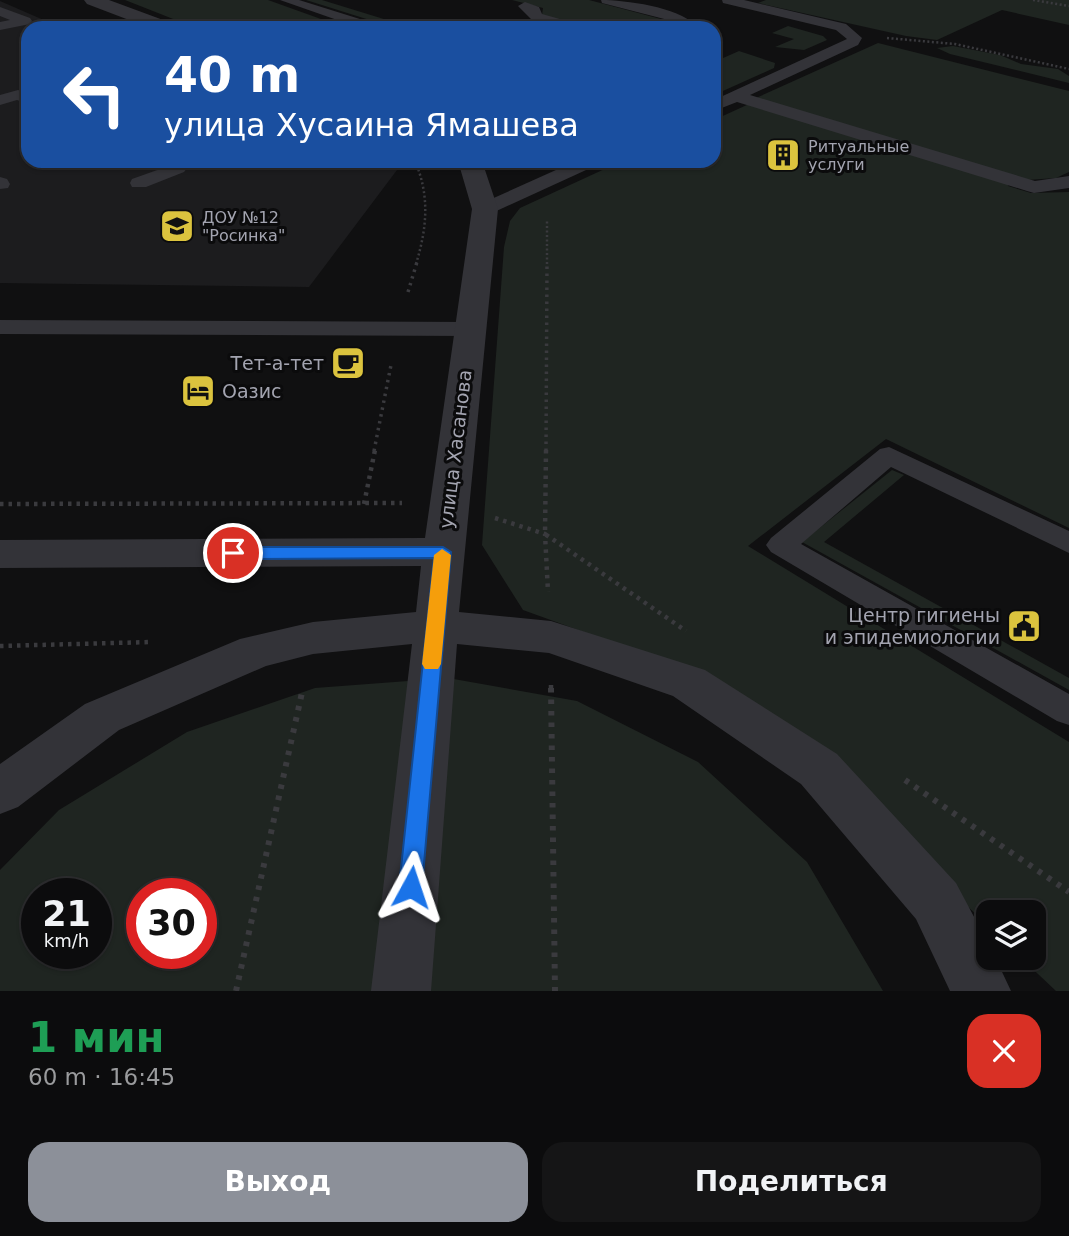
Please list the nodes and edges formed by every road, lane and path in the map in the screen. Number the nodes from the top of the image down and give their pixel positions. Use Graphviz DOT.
graph roads {
  1 [pos="93,0"];
  2 [pos="286,0"];
  3 [pos="607,0"];
  4 [pos="728,0"];
  5 [pos="1033,0"];
  6 [pos="525,6"];
  7 [pos="1069,6"];
  8 [pos="0,11"];
  9 [pos="25,21"];
  10 [pos="148,21"];
  11 [pos="352,21"];
  12 [pos="551,21"];
  13 [pos="682,21"];
  14 [pos="21,22"];
  15 [pos="0,26"];
  16 [pos="853,35"];
  17 [pos="1069,69"];
  18 [pos="21,96"];
  19 [pos="735,96"];
  20 [pos="0,100"];
  21 [pos="721,103"];
  22 [pos="844,129"];
  23 [pos="823,140"];
  24 [pos="178,168"];
  25 [pos="473,168"];
  26 [pos="576,168"];
  27 [pos="1069,182"];
  28 [pos="139,183"];
  29 [pos="485,209"];
  30 [pos="547,219"];
  31 [pos="0,327"];
  32 [pos="469,329"];
  33 [pos="545,534"];
  34 [pos="1069,543"];
  35 [pos="443,552"];
  36 [pos="0,554"];
  37 [pos="435,626"];
  38 [pos="693,635"];
  39 [pos="551,637"];
  40 [pos="1069,711"];
  41 [pos="898,775"];
  42 [pos="0,792"];
  43 [pos="1069,892"];
  44 [pos="401,991"];
  45 [pos="555,991"];
  46 [pos="981,991"];
  1 -- 10 [label="street"];
  2 -- 11 [label="lane"];
  3 -- 13 [label="lane"];
  4 -- 16 [label="lane"];
  5 -- 7 [label="path"];
  6 -- 12 [label="lane"];
  8 -- 9 [label="lane"];
  14 -- 15 [label="lane"];
  16 -- 17 [label="path"];
  16 -- 19 [label="lane"];
  18 -- 20 [label="lane"];
  19 -- 21 [label="lane"];
  19 -- 22 [label="lane"];
  22 -- 23 [label="lane"];
  22 -- 27 [label="lane"];
  24 -- 28 [label="lane"];
  25 -- 29 [label="street, улица Хасанова"];
  26 -- 29 [label="lane"];
  29 -- 32 [label="street, улица Хасанова"];
  30 -- 33 [label="path"];
  31 -- 32 [label="lane"];
  32 -- 35 [label="street, улица Хасанова"];
  33 -- 38 [label="path"];
  33 -- 39 [label="path"];
  34 -- 40 [label="lane"];
  35 -- 36 [label="street"];
  35 -- 37 [label="street, улица Хасанова"];
  37 -- 39 [label="street"];
  37 -- 42 [label="street"];
  37 -- 44 [label="street, улица Хасанова"];
  39 -- 45 [label="path"];
  39 -- 46 [label="street"];
  41 -- 43 [label="path"];
}
